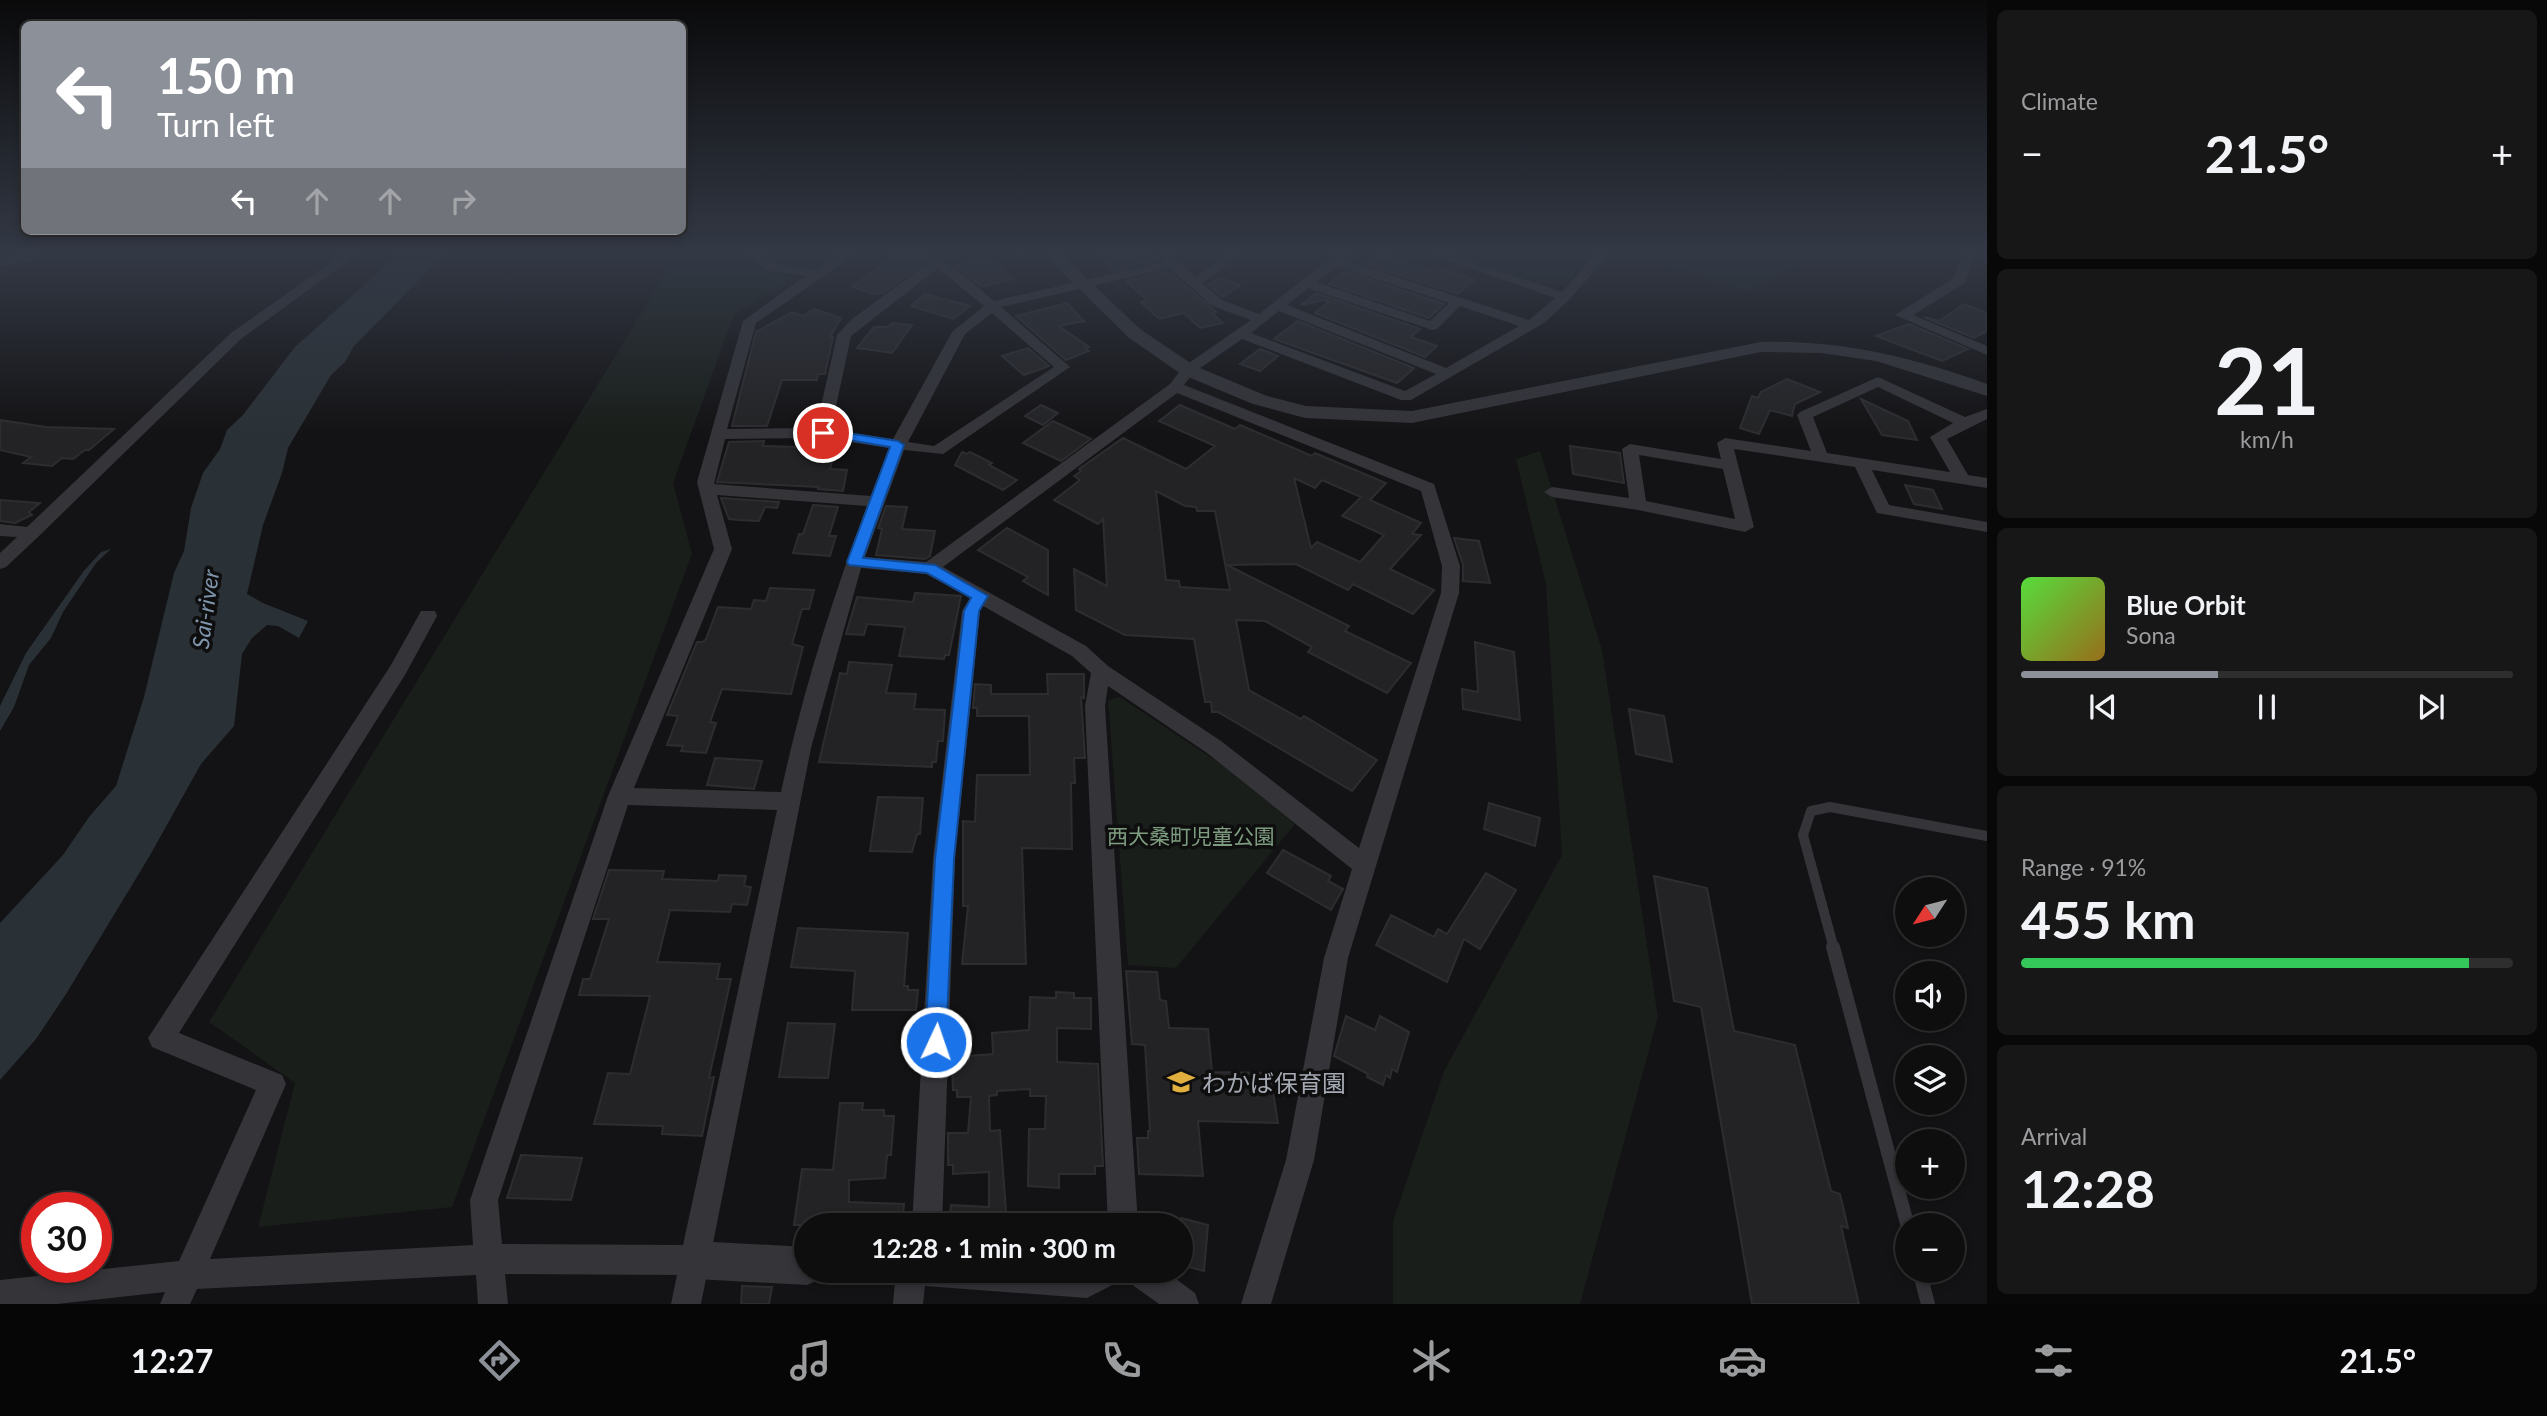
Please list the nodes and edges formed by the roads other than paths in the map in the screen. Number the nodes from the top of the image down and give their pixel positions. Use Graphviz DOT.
graph roads {
  1 [pos="267,314"];
  2 [pos="760,314"];
  3 [pos="868,314"];
  4 [pos="982,314"];
  5 [pos="1003,314"];
  6 [pos="1114,314"];
  7 [pos="1247,314"];
  8 [pos="1267,314"];
  9 [pos="1297,314"];
  10 [pos="1397,314"];
  11 [pos="1445,314"];
  12 [pos="1497,314"];
  13 [pos="1544,314"];
  14 [pos="1904,314"];
  15 [pos="1261,319"];
  16 [pos="1530,325"];
  17 [pos="1241,334"];
  18 [pos="1987,351"];
  19 [pos="1447,373"];
  20 [pos="1181,379"];
  21 [pos="1987,390"];
  22 [pos="1987,414"];
  23 [pos="1965,423"];
  24 [pos="823,433"];
  25 [pos="719,434"];
  26 [pos="898,445"];
  27 [pos="1821,457"];
  28 [pos="1861,463"];
  29 [pos="1731,466"];
  30 [pos="1962,479"];
  31 [pos="1987,483"];
  32 [pos="707,489"];
  33 [pos="1552,492"];
  34 [pos="876,501"];
  35 [pos="1638,505"];
  36 [pos="1987,527"];
  37 [pos="0,530"];
  38 [pos="32,533"];
  39 [pos="0,562"];
  40 [pos="854,562"];
  41 [pos="930,568"];
  42 [pos="980,596"];
  43 [pos="428,616"];
  44 [pos="1101,671"];
  45 [pos="620,796"];
  46 [pos="789,801"];
  47 [pos="1987,836"];
  48 [pos="1365,866"];
  49 [pos="928,1213"];
  50 [pos="1122,1213"];
  51 [pos="1904,1213"];
  52 [pos="489,1259"];
  53 [pos="695,1261"];
  54 [pos="794,1265"];
  55 [pos="188,1275"];
  56 [pos="910,1283"];
  57 [pos="1156,1283"];
  58 [pos="1922,1283"];
  59 [pos="0,1294"];
  60 [pos="175,1304"];
  61 [pos="494,1304"];
  62 [pos="686,1304"];
  63 [pos="908,1304"];
  64 [pos="1184,1304"];
  65 [pos="1256,1304"];
  66 [pos="1928,1304"];
  1 -- 38 [label="street"];
  2 -- 25 [label="street"];
  3 -- 24 [label="street"];
  4 -- 26 [label="street"];
  5 -- 26 [label="street"];
  6 -- 20 [label="street"];
  7 -- 15 [label="street"];
  8 -- 15 [label="street"];
  9 -- 19 [label="street"];
  10 -- 11 [label="street"];
  12 -- 16 [label="street"];
  13 -- 16 [label="street"];
  14 -- 18 [label="street"];
  15 -- 17 [label="street"];
  16 -- 19 [label="street"];
  17 -- 19 [label="street"];
  17 -- 20 [label="street"];
  20 -- 21 [label="street"];
  20 -- 41 [label="street"];
  20 -- 48 [label="street"];
  22 -- 23 [label="street"];
  23 -- 27 [label="street"];
  23 -- 30 [label="street"];
  24 -- 25 [label="street"];
  24 -- 26 [label="street"];
  25 -- 32 [label="street"];
  26 -- 34 [label="street"];
  27 -- 28 [label="street"];
  27 -- 29 [label="street"];
  28 -- 30 [label="street"];
  28 -- 36 [label="street"];
  29 -- 35 [label="street"];
  29 -- 35 [label="street"];
  30 -- 31 [label="street"];
  32 -- 34 [label="street"];
  32 -- 45 [label="street"];
  33 -- 35 [label="street"];
  34 -- 40 [label="street"];
  37 -- 38 [label="street"];
  38 -- 39 [label="street"];
  40 -- 41 [label="street"];
  40 -- 46 [label="street"];
  41 -- 42 [label="street"];
  42 -- 44 [label="street"];
  42 -- 49 [label="street"];
  43 -- 55 [label="street"];
  44 -- 48 [label="street"];
  44 -- 50 [label="street"];
  45 -- 46 [label="street"];
  45 -- 52 [label="street"];
  46 -- 53 [label="street"];
  47 -- 51 [label="lane"];
  48 -- 65 [label="street"];
  52 -- 53 [label="street"];
  52 -- 55 [label="street"];
  52 -- 61 [label="street"];
  53 -- 54 [label="street"];
  53 -- 62 [label="street"];
  55 -- 59 [label="street"];
  55 -- 60 [label="street"];
  56 -- 63 [label="street"];
  57 -- 64 [label="street"];
  58 -- 66 [label="lane"];
}
